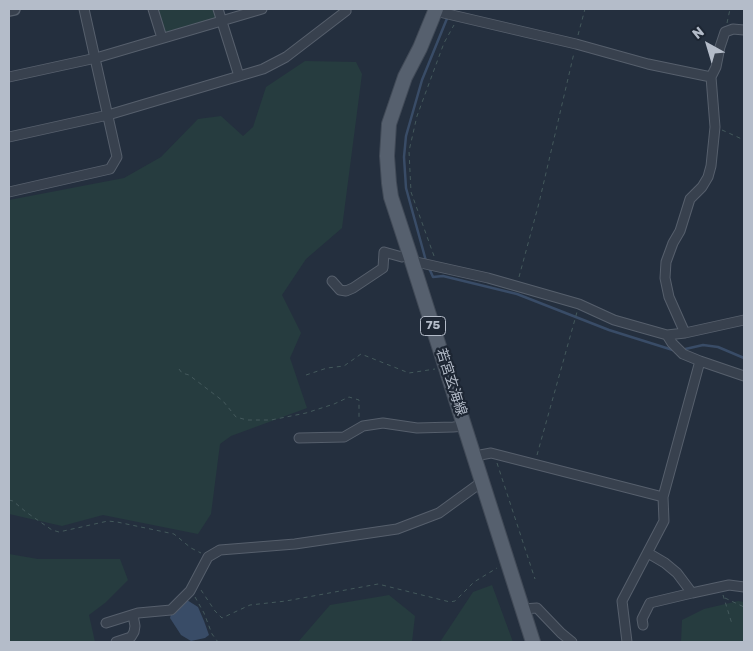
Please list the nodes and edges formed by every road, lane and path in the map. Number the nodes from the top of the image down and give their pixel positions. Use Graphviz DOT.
graph roads {
  1 [pos="14,9"];
  2 [pos="84,9"];
  3 [pos="153,9"];
  4 [pos="218,9"];
  5 [pos="262,9"];
  6 [pos="346,9"];
  7 [pos="585,9"];
  8 [pos="730,9"];
  9 [pos="9,10"];
  10 [pos="434,10"];
  11 [pos="460,17"];
  12 [pos="222,21"];
  13 [pos="744,30"];
  14 [pos="725,32"];
  15 [pos="162,38"];
  16 [pos="576,44"];
  17 [pos="96,58"];
  18 [pos="239,76"];
  19 [pos="9,77"];
  20 [pos="711,77"];
  21 [pos="108,115"];
  22 [pos="715,127"];
  23 [pos="9,137"];
  24 [pos="744,140"];
  25 [pos="9,192"];
  26 [pos="411,258"];
  27 [pos="434,266"];
  28 [pos="332,281"];
  29 [pos="516,286"];
  30 [pos="579,304"];
  31 [pos="744,320"];
  32 [pos="685,333"];
  33 [pos="667,335"];
  34 [pos="700,362"];
  35 [pos="445,364"];
  36 [pos="179,369"];
  37 [pos="306,375"];
  38 [pos="744,376"];
  39 [pos="363,426"];
  40 [pos="465,426"];
  41 [pos="299,438"];
  42 [pos="497,455"];
  43 [pos="475,456"];
  44 [pos="535,464"];
  45 [pos="483,481"];
  46 [pos="663,497"];
  47 [pos="9,500"];
  48 [pos="648,553"];
  49 [pos="208,557"];
  50 [pos="508,563"];
  51 [pos="535,579"];
  52 [pos="193,587"];
  53 [pos="721,587"];
  54 [pos="744,587"];
  55 [pos="692,593"];
  56 [pos="724,598"];
  57 [pos="744,607"];
  58 [pos="523,609"];
  59 [pos="133,615"];
  60 [pos="106,623"];
  61 [pos="732,624"];
  62 [pos="644,625"];
  63 [pos="116,642"];
  64 [pos="218,642"];
  65 [pos="533,642"];
  66 [pos="572,642"];
  67 [pos="627,642"];
  1 -- 9 [label="street"];
  2 -- 17 [label="street"];
  3 -- 15 [label="street"];
  4 -- 12 [label="street"];
  5 -- 12 [label="street"];
  6 -- 18 [label="street"];
  7 -- 16 [label="path"];
  8 -- 14 [label="path"];
  10 -- 11 [label="street"];
  10 -- 26 [label="main road, 若宮玄海線 / 75"];
  11 -- 16 [label="street"];
  11 -- 27 [label="path"];
  12 -- 15 [label="street"];
  12 -- 18 [label="street"];
  13 -- 14 [label="street"];
  14 -- 20 [label="street"];
  15 -- 17 [label="street"];
  16 -- 20 [label="street"];
  16 -- 29 [label="path"];
  17 -- 19 [label="street"];
  17 -- 21 [label="street"];
  18 -- 21 [label="street"];
  20 -- 22 [label="street"];
  21 -- 23 [label="street"];
  21 -- 25 [label="street"];
  22 -- 24 [label="path"];
  22 -- 32 [label="street"];
  26 -- 27 [label="street"];
  26 -- 28 [label="street"];
  26 -- 35 [label="main road, 若宮玄海線 / 75"];
  27 -- 29 [label="street"];
  29 -- 30 [label="street"];
  30 -- 33 [label="street"];
  30 -- 44 [label="path"];
  31 -- 32 [label="street"];
  32 -- 33 [label="street"];
  33 -- 34 [label="street"];
  34 -- 38 [label="street"];
  34 -- 46 [label="street"];
  35 -- 37 [label="path"];
  35 -- 40 [label="main road, 若宮玄海線 / 75"];
  36 -- 39 [label="path"];
  39 -- 40 [label="street"];
  39 -- 41 [label="street"];
  40 -- 43 [label="main road, 若宮玄海線 / 75"];
  42 -- 43 [label="street"];
  42 -- 44 [label="street"];
  42 -- 51 [label="path"];
  43 -- 45 [label="main road, 若宮玄海線 / 75"];
  44 -- 46 [label="street"];
  45 -- 49 [label="street"];
  45 -- 50 [label="main road, 若宮玄海線 / 75"];
  46 -- 48 [label="street"];
  47 -- 49 [label="path"];
  48 -- 55 [label="street"];
  48 -- 67 [label="street"];
  49 -- 52 [label="street"];
  50 -- 52 [label="path"];
  50 -- 58 [label="main road, 若宮玄海線 / 75"];
  52 -- 59 [label="street"];
  52 -- 64 [label="path"];
  53 -- 54 [label="street"];
  53 -- 55 [label="street"];
  53 -- 56 [label="path"];
  55 -- 62 [label="street"];
  56 -- 57 [label="path"];
  56 -- 61 [label="path"];
  58 -- 65 [label="main road, 若宮玄海線 / 75"];
  58 -- 66 [label="street"];
  59 -- 60 [label="street"];
  59 -- 63 [label="street"];
}
